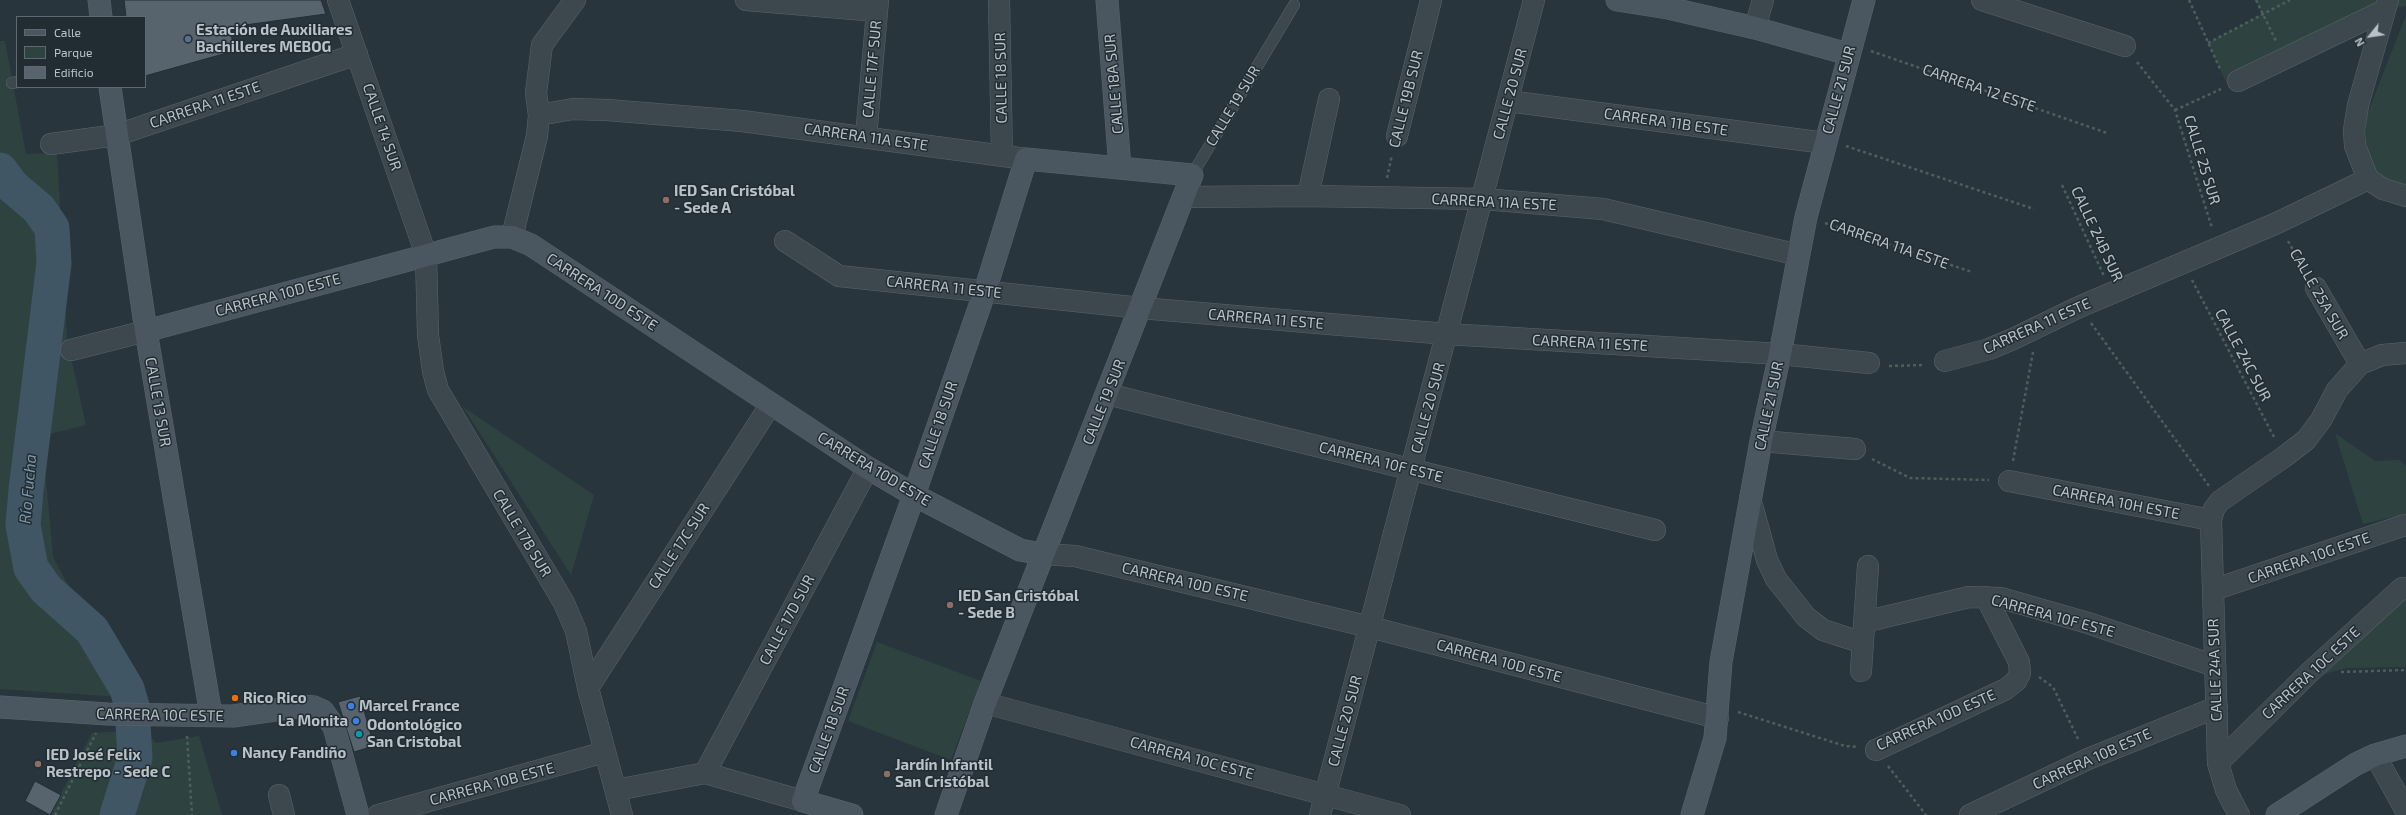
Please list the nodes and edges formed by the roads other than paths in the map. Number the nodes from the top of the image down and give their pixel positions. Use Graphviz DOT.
graph roads {
  1 [pos="99,0"];
  2 [pos="338,0"];
  3 [pos="574,0"];
  4 [pos="746,0"];
  5 [pos="999,0"];
  6 [pos="1107,0"];
  7 [pos="1431,0"];
  8 [pos="1534,0"];
  9 [pos="1617,0"];
  10 [pos="1763,0"];
  11 [pos="1864,0"];
  12 [pos="1982,0"];
  13 [pos="773,1"];
  14 [pos="1669,4"];
  15 [pos="1294,5"];
  16 [pos="2386,5"];
  17 [pos="878,6"];
  18 [pos="101,16"];
  19 [pos="1755,28"];
  20 [pos="2125,46"];
  21 [pos="1850,49"];
  22 [pos="356,54"];
  23 [pos="2233,83"];
  24 [pos="110,88"];
  25 [pos="1329,99"];
  26 [pos="1508,101"];
  27 [pos="540,114"];
  28 [pos="117,135"];
  29 [pos="1397,136"];
  30 [pos="866,137"];
  31 [pos="1826,141"];
  32 [pos="51,144"];
  33 [pos="1002,156"];
  34 [pos="1026,159"];
  35 [pos="1120,168"];
  36 [pos="1192,175"];
  37 [pos="2368,179"];
  38 [pos="1308,196"];
  39 [pos="2406,196"];
  40 [pos="1184,197"];
  41 [pos="1482,199"];
  42 [pos="512,237"];
  43 [pos="785,241"];
  44 [pos="426,255"];
  45 [pos="1798,255"];
  46 [pos="2316,288"];
  47 [pos="984,291"];
  48 [pos="1140,308"];
  49 [pos="146,331"];
  50 [pos="1447,334"];
  51 [pos="71,350"];
  52 [pos="2406,353"];
  53 [pos="1780,354"];
  54 [pos="1946,361"];
  55 [pos="1869,363"];
  56 [pos="2360,364"];
  57 [pos="1108,394"];
  58 [pos="771,404"];
  59 [pos="1761,441"];
  60 [pos="1855,450"];
  61 [pos="868,468"];
  62 [pos="1412,470"];
  63 [pos="2009,481"];
  64 [pos="914,494"];
  65 [pos="1750,498"];
  66 [pos="2211,520"];
  67 [pos="2405,525"];
  68 [pos="1655,530"];
  69 [pos="1042,554"];
  70 [pos="1868,566"];
  71 [pos="2406,588"];
  72 [pos="2213,590"];
  73 [pos="1986,597"];
  74 [pos="1864,622"];
  75 [pos="1370,626"];
  76 [pos="1863,644"];
  77 [pos="2216,666"];
  78 [pos="1861,671"];
  79 [pos="588,688"];
  80 [pos="985,703"];
  81 [pos="0,707"];
  82 [pos="2216,707"];
  83 [pos="1718,712"];
  84 [pos="211,715"];
  85 [pos="2406,746"];
  86 [pos="1876,750"];
  87 [pos="606,752"];
  88 [pos="2375,755"];
  89 [pos="2218,763"];
  90 [pos="705,773"];
  91 [pos="616,790"];
  92 [pos="1326,794"];
  93 [pos="803,801"];
  94 [pos="2406,811"];
  95 [pos="358,815"];
  96 [pos="378,815"];
  97 [pos="622,815"];
  98 [pos="852,815"];
  99 [pos="946,815"];
  100 [pos="1320,815"];
  101 [pos="1400,815"];
  102 [pos="1692,815"];
  103 [pos="1970,815"];
  104 [pos="2239,815"];
  105 [pos="2276,815"];
  1 -- 18 [label="street"];
  2 -- 22 [label="street, CALLE 14 SUR"];
  3 -- 27 [label="street"];
  4 -- 13 [label="street"];
  5 -- 33 [label="street, CALLE 18 SUR"];
  6 -- 35 [label="street, CALLE 18A SUR"];
  7 -- 29 [label="street, CALLE 19B SUR"];
  8 -- 26 [label="street, CALLE 20 SUR"];
  9 -- 14 [label="street"];
  10 -- 19 [label="street"];
  11 -- 21 [label="street, CALLE 21 SUR"];
  12 -- 20 [label="street"];
  13 -- 17 [label="street"];
  14 -- 19 [label="street"];
  15 -- 36 [label="lane, CALLE 19 SUR"];
  16 -- 23 [label="street"];
  16 -- 37 [label="street"];
  17 -- 30 [label="street, CALLE 17F SUR"];
  19 -- 21 [label="street"];
  21 -- 31 [label="street, CALLE 21 SUR"];
  22 -- 28 [label="street, CARRERA 11 ESTE"];
  22 -- 44 [label="street, CALLE 14 SUR"];
  24 -- 28 [label="street, CALLE 13 SUR"];
  25 -- 38 [label="street"];
  26 -- 31 [label="street, CARRERA 11B ESTE"];
  26 -- 41 [label="street, CALLE 20 SUR"];
  27 -- 30 [label="street, CARRERA 11A ESTE"];
  27 -- 42 [label="street"];
  28 -- 32 [label="street, CARRERA 11 ESTE"];
  28 -- 49 [label="street, CALLE 13 SUR"];
  30 -- 33 [label="street, CARRERA 11A ESTE"];
  31 -- 45 [label="street, CALLE 21 SUR"];
  33 -- 34 [label="street, CARRERA 11A ESTE"];
  34 -- 35 [label="street, CARRERA 11A ESTE"];
  34 -- 47 [label="street, CALLE 18 SUR"];
  35 -- 36 [label="street, CARRERA 11A ESTE"];
  36 -- 40 [label="street, CALLE 19 SUR"];
  37 -- 39 [label="street"];
  37 -- 54 [label="street, CARRERA 11 ESTE"];
  38 -- 40 [label="street, CARRERA 11A ESTE"];
  38 -- 41 [label="street, CARRERA 11A ESTE"];
  40 -- 48 [label="street, CALLE 19 SUR"];
  41 -- 45 [label="street, CARRERA 11A ESTE"];
  41 -- 50 [label="street, CALLE 20 SUR"];
  42 -- 44 [label="street, CARRERA 10D ESTE"];
  42 -- 58 [label="street, CARRERA 10D ESTE"];
  43 -- 47 [label="street, CARRERA 11 ESTE"];
  44 -- 49 [label="street, CARRERA 10D ESTE"];
  44 -- 79 [label="street, CALLE 17B SUR"];
  45 -- 53 [label="street, CALLE 21 SUR"];
  46 -- 56 [label="street, CALLE 25A SUR"];
  47 -- 48 [label="street, CARRERA 11 ESTE"];
  47 -- 64 [label="street, CALLE 18 SUR"];
  48 -- 50 [label="street, CARRERA 11 ESTE"];
  48 -- 57 [label="street, CALLE 19 SUR"];
  49 -- 51 [label="street, CARRERA 10D ESTE"];
  49 -- 84 [label="street, CALLE 13 SUR"];
  50 -- 53 [label="street, CARRERA 11 ESTE"];
  50 -- 62 [label="street, CALLE 20 SUR"];
  52 -- 56 [label="street"];
  53 -- 55 [label="street, CARRERA 11 ESTE"];
  53 -- 59 [label="street, CALLE 21 SUR"];
  56 -- 66 [label="street"];
  57 -- 62 [label="street, CARRERA 10F ESTE"];
  57 -- 69 [label="street, CALLE 19 SUR"];
  58 -- 61 [label="street, CARRERA 10D ESTE"];
  58 -- 79 [label="street, CALLE 17C SUR"];
  59 -- 60 [label="street"];
  59 -- 65 [label="street, CALLE 21 SUR"];
  61 -- 64 [label="street, CARRERA 10D ESTE"];
  61 -- 90 [label="street, CALLE 17D SUR"];
  62 -- 68 [label="street, CARRERA 10F ESTE"];
  62 -- 75 [label="street, CALLE 20 SUR"];
  63 -- 66 [label="street, CARRERA 10H ESTE"];
  64 -- 69 [label="street, CARRERA 10D ESTE"];
  64 -- 93 [label="street, CALLE 18 SUR"];
  65 -- 76 [label="street"];
  65 -- 83 [label="street, CALLE 21 SUR"];
  66 -- 72 [label="street, CALLE 24A SUR"];
  67 -- 72 [label="street, CARRERA 10G ESTE"];
  69 -- 75 [label="street, CARRERA 10D ESTE"];
  69 -- 80 [label="street, CALLE 19 SUR"];
  70 -- 74 [label="street"];
  71 -- 89 [label="street, CARRERA 10C ESTE"];
  72 -- 77 [label="street, CALLE 24A SUR"];
  73 -- 74 [label="street, CARRERA 10F ESTE"];
  73 -- 77 [label="street, CARRERA 10F ESTE"];
  73 -- 86 [label="street, CARRERA 10D ESTE"];
  74 -- 76 [label="street"];
  75 -- 83 [label="street, CARRERA 10D ESTE"];
  75 -- 92 [label="street, CALLE 20 SUR"];
  76 -- 78 [label="street"];
  77 -- 82 [label="street, CALLE 24A SUR"];
  79 -- 87 [label="street, CALLE 17B SUR"];
  80 -- 92 [label="street, CARRERA 10C ESTE"];
  80 -- 99 [label="street, CALLE 19 SUR"];
  81 -- 84 [label="street, CARRERA 10C ESTE"];
  82 -- 89 [label="street, CALLE 24A SUR"];
  82 -- 103 [label="street, CARRERA 10B ESTE"];
  83 -- 102 [label="street, CALLE 21 SUR"];
  84 -- 95 [label="street, CARRERA 10C ESTE"];
  85 -- 88 [label="street"];
  87 -- 91 [label="street, CALLE 17B SUR"];
  87 -- 96 [label="street, CARRERA 10B ESTE"];
  88 -- 94 [label="street"];
  88 -- 105 [label="street"];
  89 -- 104 [label="street, CALLE 24A SUR"];
  90 -- 91 [label="street"];
  90 -- 93 [label="street"];
  91 -- 97 [label="street, CALLE 17B SUR"];
  92 -- 100 [label="street, CALLE 20 SUR"];
  92 -- 101 [label="street, CARRERA 10C ESTE"];
  93 -- 98 [label="street"];
}
